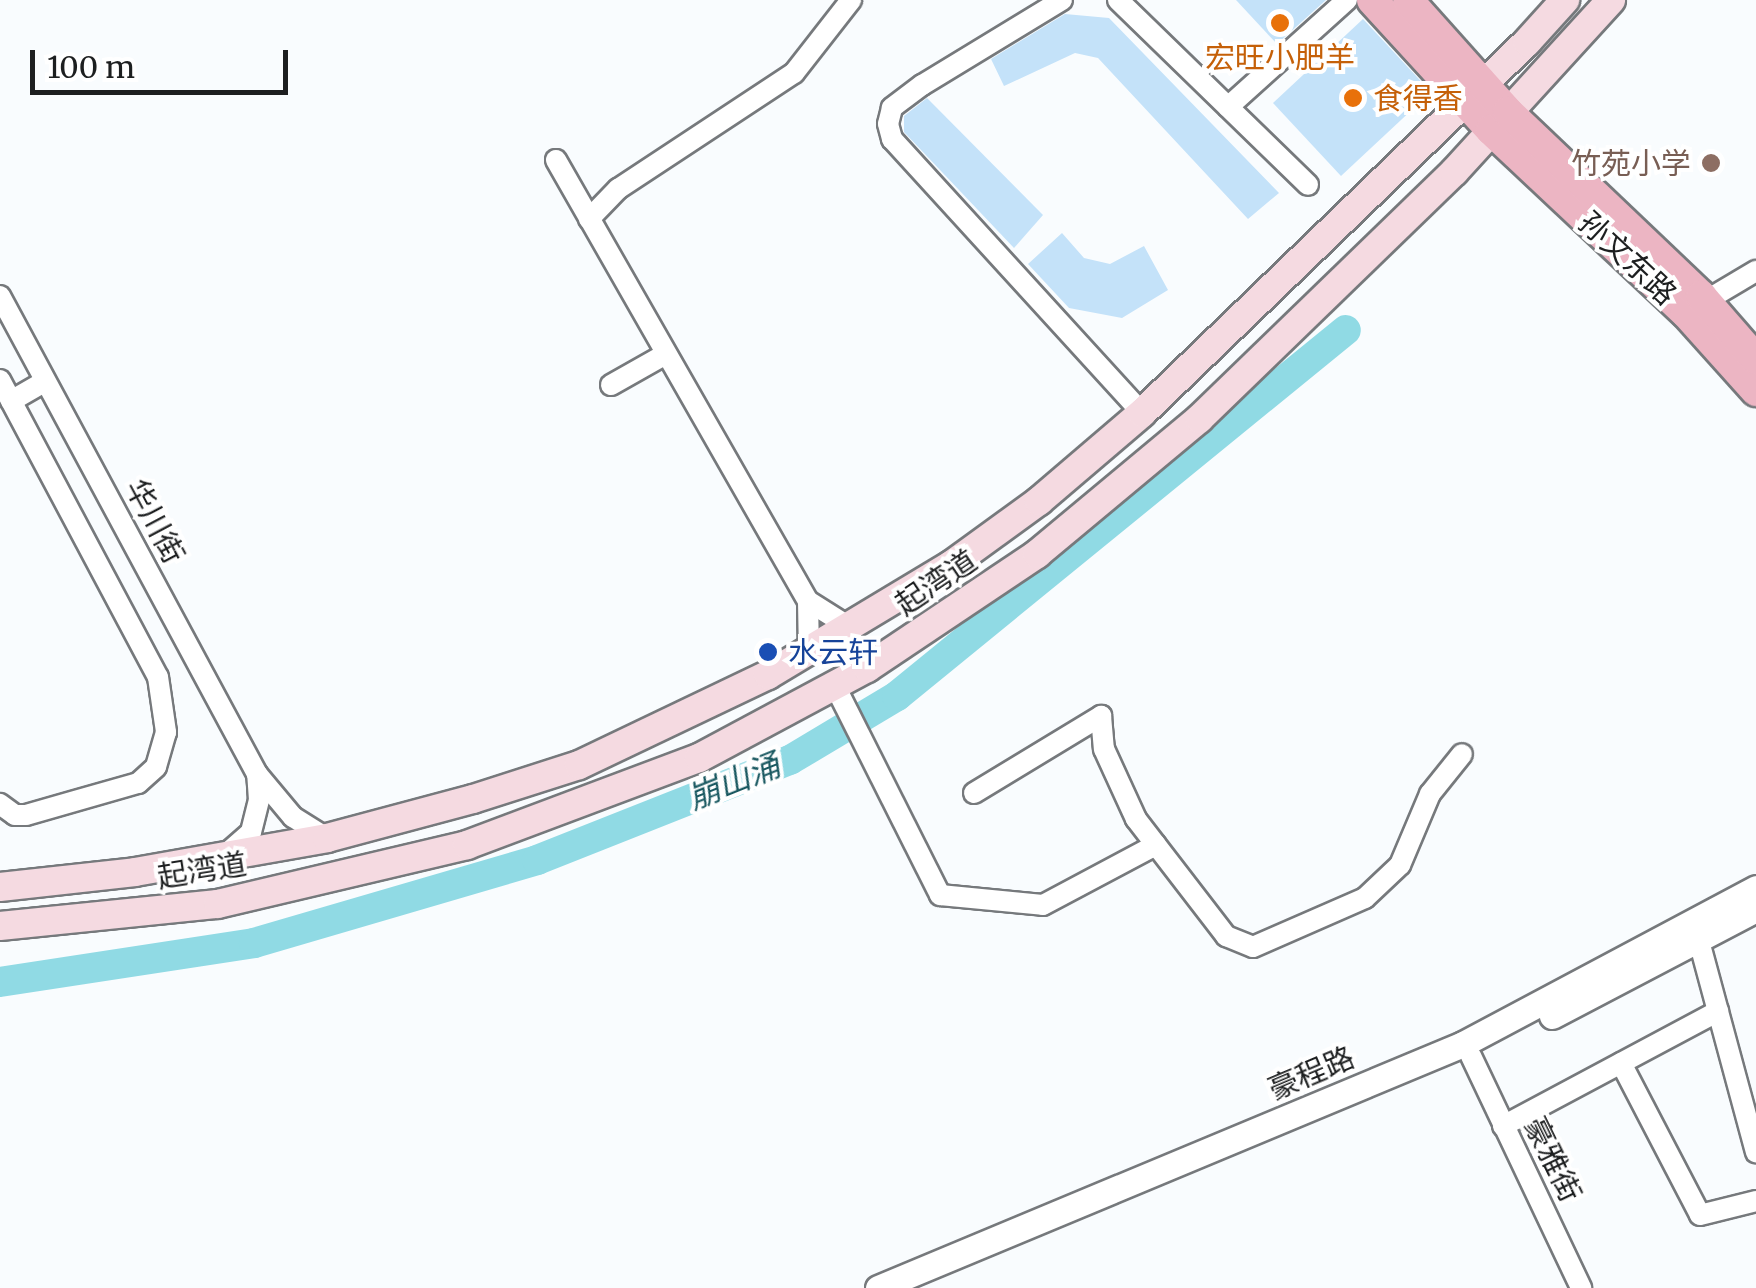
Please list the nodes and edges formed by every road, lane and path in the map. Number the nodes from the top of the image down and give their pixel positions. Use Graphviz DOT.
graph roads {
  1 [pos="851,0"];
  2 [pos="1062,0"];
  3 [pos="1118,0"];
  4 [pos="1348,0"];
  5 [pos="1372,0"];
  6 [pos="1408,0"];
  7 [pos="1565,0"];
  8 [pos="1611,0"];
  9 [pos="1474,93"];
  10 [pos="1228,107"];
  11 [pos="1500,121"];
  12 [pos="556,160"];
  13 [pos="1308,186"];
  14 [pos="589,219"];
  15 [pos="1335,226"];
  16 [pos="1367,258"];
  17 [pos="1756,271"];
  18 [pos="0,298"];
  19 [pos="1696,307"];
  20 [pos="666,354"];
  21 [pos="1756,358"];
  22 [pos="0,380"];
  23 [pos="45,382"];
  24 [pos="611,384"];
  25 [pos="1756,391"];
  26 [pos="11,401"];
  27 [pos="1142,412"];
  28 [pos="808,600"];
  29 [pos="851,628"];
  30 [pos="809,652"];
  31 [pos="840,696"];
  32 [pos="1462,754"];
  33 [pos="258,774"];
  34 [pos="974,793"];
  35 [pos="0,804"];
  36 [pos="327,838"];
  37 [pos="1156,845"];
  38 [pos="226,854"];
  39 [pos="0,887"];
  40 [pos="1756,888"];
  41 [pos="1756,909"];
  42 [pos="0,926"];
  43 [pos="1698,941"];
  44 [pos="1718,1011"];
  45 [pos="1471,1056"];
  46 [pos="1620,1063"];
  47 [pos="1503,1126"];
  48 [pos="1756,1152"];
  49 [pos="1756,1201"];
  50 [pos="878,1288"];
  51 [pos="918,1288"];
  52 [pos="1581,1288"];
  1 -- 14 [label="street"];
  2 -- 27 [label="street"];
  3 -- 10 [label="street"];
  4 -- 10 [label="street"];
  5 -- 9 [label="main road, 孙文东路"];
  6 -- 9 [label="main road, 孙文东路"];
  7 -- 9 [label="main road, 起湾道"];
  8 -- 11 [label="main road, 起湾道"];
  9 -- 11 [label="main road, 孙文东路"];
  9 -- 15 [label="main road, 起湾道"];
  10 -- 13 [label="street"];
  11 -- 16 [label="main road, 起湾道"];
  11 -- 19 [label="main road, 孙文东路"];
  12 -- 14 [label="street"];
  14 -- 20 [label="street"];
  15 -- 16 [label="main road"];
  15 -- 27 [label="main road, 起湾道"];
  16 -- 31 [label="main road, 起湾道"];
  17 -- 19 [label="street"];
  18 -- 23 [label="street, 华川街"];
  19 -- 21 [label="main road, 孙文东路"];
  19 -- 25 [label="main road, 孙文东路"];
  20 -- 24 [label="street"];
  20 -- 28 [label="street"];
  22 -- 26 [label="street"];
  23 -- 26 [label="street"];
  23 -- 33 [label="street, 华川街"];
  26 -- 35 [label="street"];
  27 -- 29 [label="main road, 起湾道"];
  28 -- 29 [label="street"];
  28 -- 30 [label="street"];
  29 -- 30 [label="main road, 起湾道"];
  30 -- 36 [label="main road, 起湾道"];
  31 -- 37 [label="street"];
  31 -- 42 [label="main road, 起湾道"];
  32 -- 37 [label="street"];
  33 -- 36 [label="street, 华川街"];
  33 -- 38 [label="street"];
  34 -- 37 [label="street"];
  36 -- 38 [label="main road, 起湾道"];
  38 -- 39 [label="main road, 起湾道"];
  40 -- 50 [label="street, 豪程路"];
  41 -- 43 [label="street, 豪程路"];
  43 -- 44 [label="street"];
  43 -- 45 [label="street, 豪程路"];
  44 -- 46 [label="street"];
  44 -- 48 [label="street"];
  45 -- 47 [label="street, 豪雅街"];
  45 -- 51 [label="street, 豪程路"];
  46 -- 47 [label="street"];
  46 -- 49 [label="street"];
  47 -- 52 [label="street, 豪雅街"];
}
